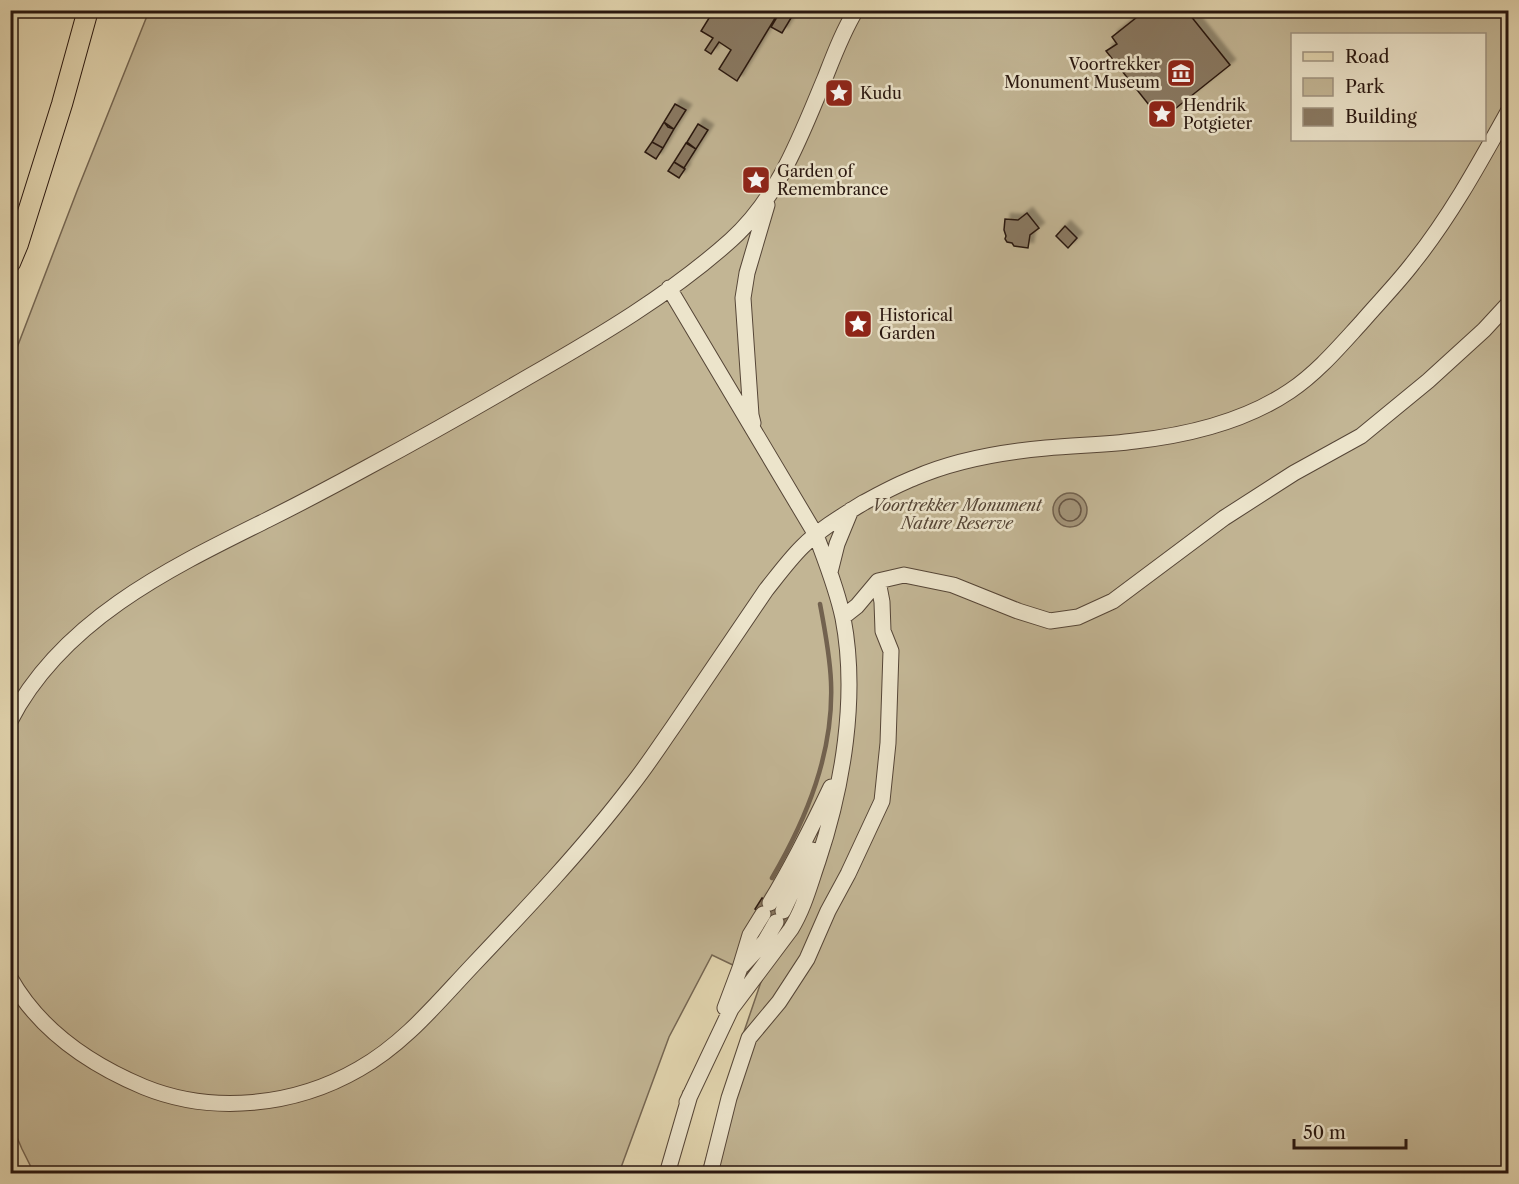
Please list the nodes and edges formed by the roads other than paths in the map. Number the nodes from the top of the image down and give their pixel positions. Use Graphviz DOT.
graph roads {
  1 [pos="88,10"];
  2 [pos="856,10"];
  3 [pos="1509,112"];
  4 [pos="774,189"];
  5 [pos="10,263"];
  6 [pos="669,288"];
  7 [pos="1509,304"];
  8 [pos="760,440"];
  9 [pos="851,510"];
  10 [pos="816,535"];
  11 [pos="830,573"];
  12 [pos="878,581"];
  13 [pos="843,617"];
  14 [pos="10,721"];
  15 [pos="841,765"];
  16 [pos="10,978"];
  17 [pos="687,1102"];
  18 [pos="667,1173"];
  19 [pos="710,1173"];
  1 -- 5 [label="main road"];
  2 -- 4 [label="street"];
  3 -- 9 [label="street"];
  4 -- 6 [label="street"];
  4 -- 8 [label="street"];
  6 -- 8 [label="street"];
  6 -- 14 [label="street"];
  7 -- 12 [label="street"];
  8 -- 10 [label="street"];
  9 -- 10 [label="street"];
  9 -- 11 [label="street"];
  10 -- 11 [label="street"];
  10 -- 16 [label="street"];
  11 -- 13 [label="street"];
  12 -- 13 [label="street"];
  12 -- 19 [label="street"];
  13 -- 15 [label="street"];
  15 -- 17 [label="street"];
  15 -- 17 [label="street"];
  17 -- 18 [label="street"];
}
